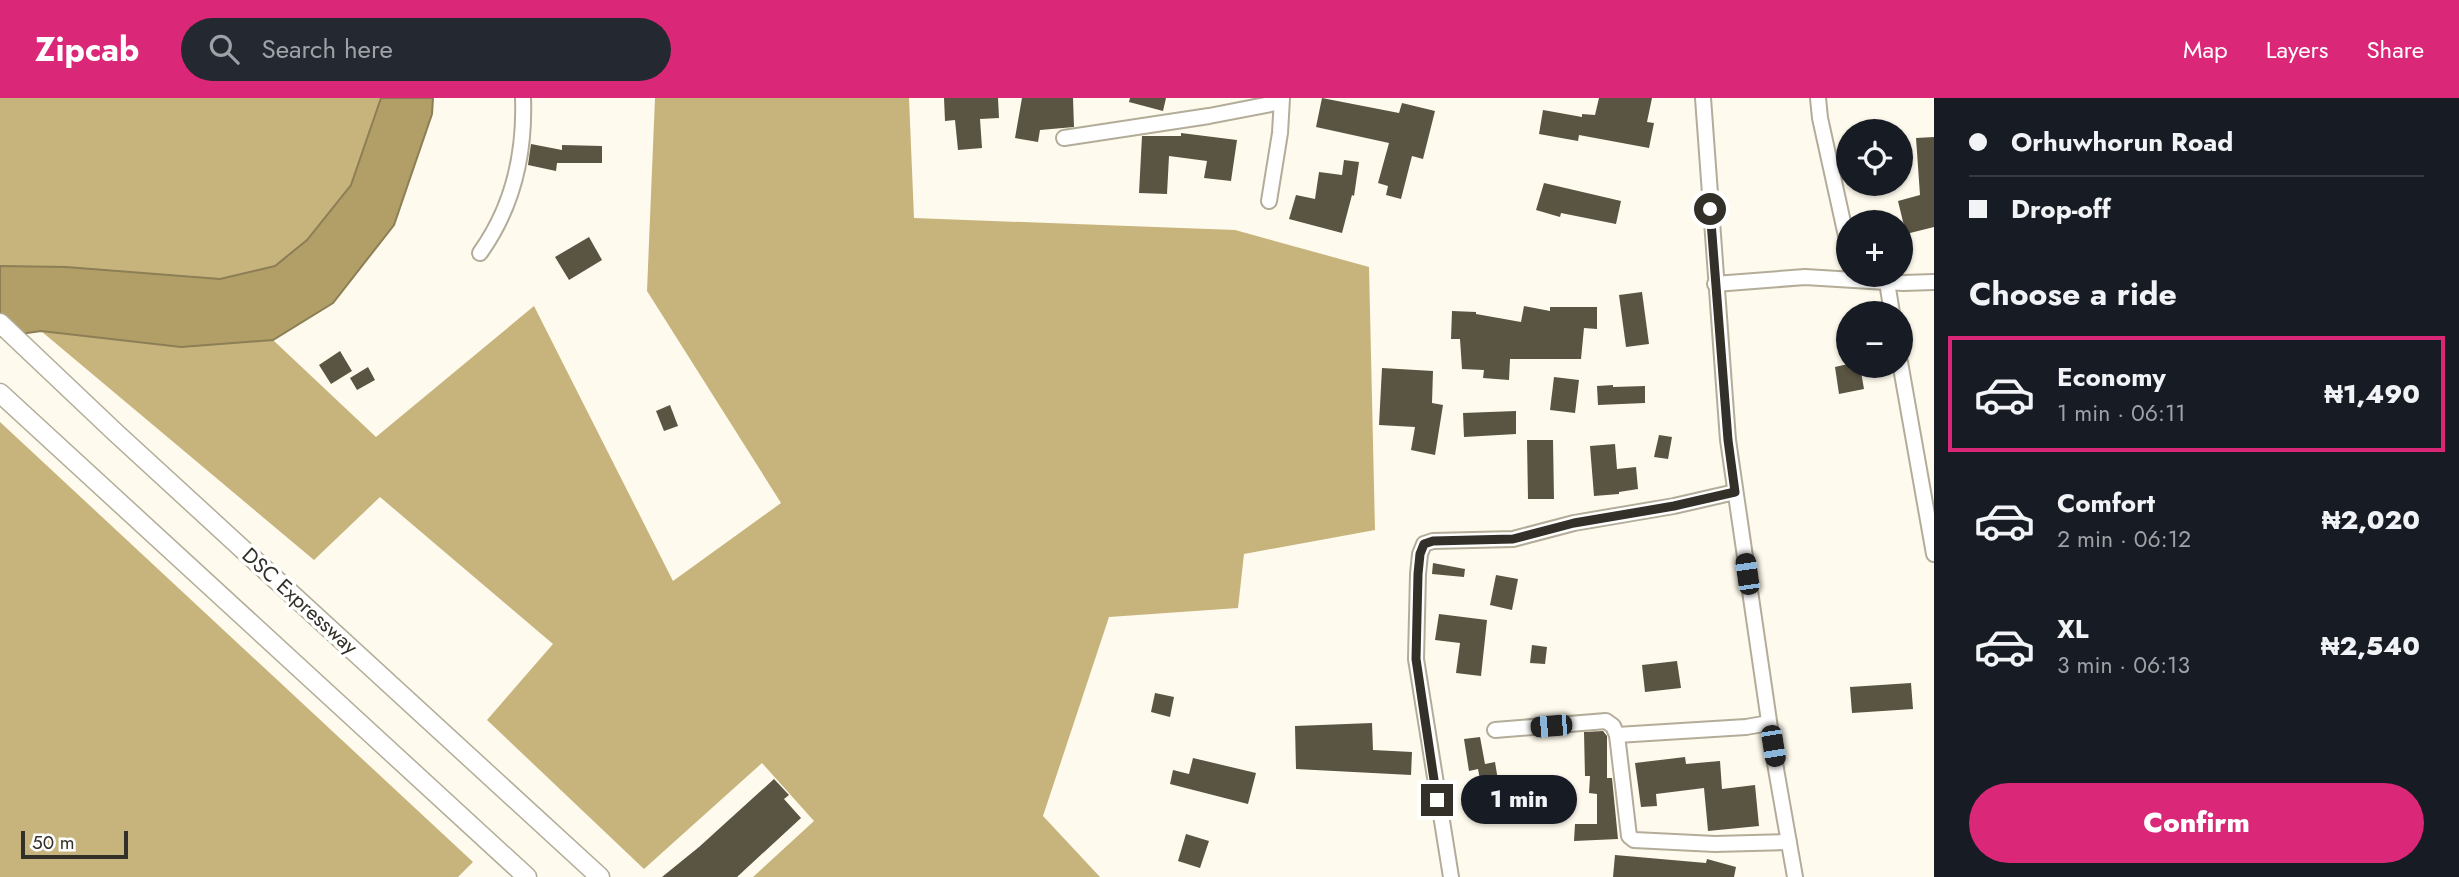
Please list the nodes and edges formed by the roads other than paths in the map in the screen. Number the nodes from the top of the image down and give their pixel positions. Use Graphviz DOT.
graph roads {
  1 [pos="523,98"];
  2 [pos="1703,98"];
  3 [pos="1818,98"];
  4 [pos="1281,100"];
  5 [pos="1064,138"];
  6 [pos="1269,201"];
  7 [pos="1840,210"];
  8 [pos="480,253"];
  9 [pos="1836,277"];
  10 [pos="1913,282"];
  11 [pos="1934,282"];
  12 [pos="1715,284"];
  13 [pos="0,323"];
  14 [pos="1903,378"];
  15 [pos="0,393"];
  16 [pos="1735,492"];
  17 [pos="1934,554"];
  18 [pos="1769,723"];
  19 [pos="1495,730"];
  20 [pos="1617,735"];
  21 [pos="1789,842"];
  22 [pos="527,877"];
  23 [pos="600,877"];
  24 [pos="1451,877"];
  25 [pos="1795,877"];
  1 -- 8 [label="street"];
  2 -- 12 [label="street"];
  3 -- 7 [label="street"];
  4 -- 5 [label="street"];
  4 -- 6 [label="street"];
  9 -- 12 [label="street"];
  10 -- 11 [label="street"];
  12 -- 16 [label="street"];
  13 -- 23 [label="main road, DSC Expressway"];
  14 -- 17 [label="street"];
  15 -- 22 [label="main road"];
  16 -- 18 [label="street"];
  16 -- 24 [label="street"];
  18 -- 20 [label="street"];
  18 -- 21 [label="street"];
  19 -- 20 [label="street"];
  20 -- 21 [label="street"];
  21 -- 25 [label="street"];
}
